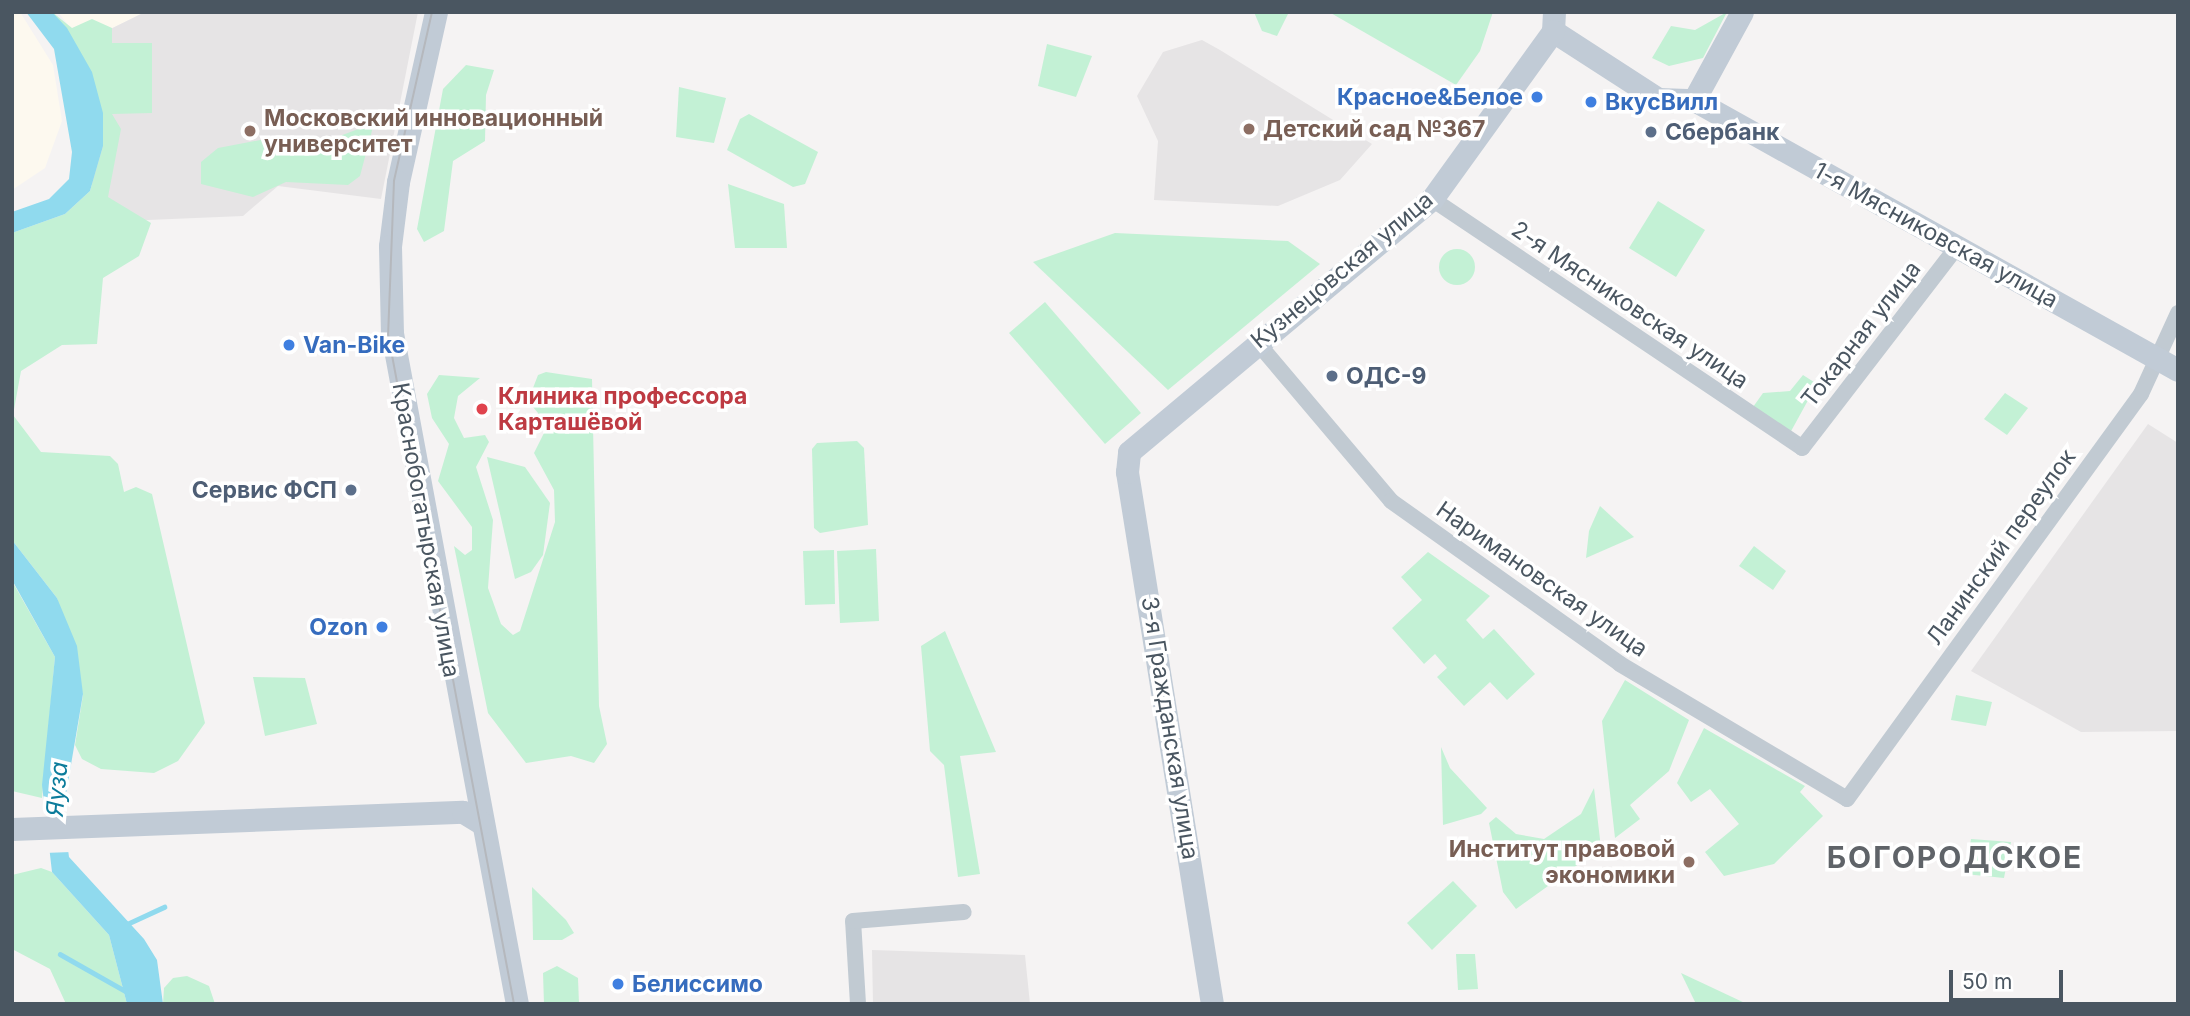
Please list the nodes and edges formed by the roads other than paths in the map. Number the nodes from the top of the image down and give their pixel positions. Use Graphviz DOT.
graph roads {
  1 [pos="436,12"];
  2 [pos="1742,12"];
  3 [pos="1554,22"];
  4 [pos="1694,100"];
  5 [pos="1432,199"];
  6 [pos="1956,247"];
  7 [pos="2178,313"];
  8 [pos="1256,341"];
  9 [pos="2157,358"];
  10 [pos="2178,370"];
  11 [pos="1802,448"];
  12 [pos="1129,452"];
  13 [pos="470,771"];
  14 [pos="1847,799"];
  15 [pos="394,815"];
  16 [pos="481,823"];
  17 [pos="12,829"];
  18 [pos="964,912"];
  19 [pos="517,1004"];
  20 [pos="858,1004"];
  21 [pos="1212,1004"];
  1 -- 13 [label="street, Краснобогатырская улица"];
  2 -- 4 [label="street"];
  3 -- 4 [label="street"];
  3 -- 5 [label="street, Кузнецовская улица"];
  4 -- 6 [label="street, 1-я Мясниковская улица"];
  5 -- 8 [label="street, Кузнецовская улица"];
  5 -- 11 [label="street, 2-я Мясниковская улица"];
  6 -- 9 [label="street, 1-я Мясниковская улица"];
  6 -- 11 [label="street, Токарная улица"];
  7 -- 9 [label="street, Ланинский переулок"];
  8 -- 12 [label="street, Кузнецовская улица"];
  8 -- 14 [label="street, Наримановская улица"];
  9 -- 10 [label="street, 1-я Мясниковская улица"];
  9 -- 14 [label="street, Ланинский переулок"];
  12 -- 21 [label="street, 3-я Гражданская улица"];
  13 -- 15 [label="street"];
  13 -- 16 [label="street, Краснобогатырская улица"];
  15 -- 16 [label="street"];
  15 -- 17 [label="street"];
  16 -- 19 [label="street, Краснобогатырская улица"];
  18 -- 20 [label="street"];
}
